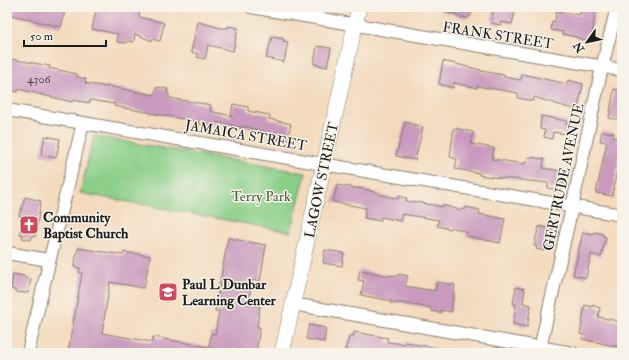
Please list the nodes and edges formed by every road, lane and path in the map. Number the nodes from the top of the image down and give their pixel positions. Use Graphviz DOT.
graph roads {
  1 [pos="252,7"];
  2 [pos="359,7"];
  3 [pos="617,7"];
  4 [pos="355,26"];
  5 [pos="602,67"];
  6 [pos="622,70"];
  7 [pos="7,110"];
  8 [pos="83,122"];
  9 [pos="324,164"];
  10 [pos="572,206"];
  11 [pos="622,215"];
  12 [pos="7,252"];
  13 [pos="49,260"];
  14 [pos="293,304"];
  15 [pos="540,350"];
  16 [pos="28,353"];
  17 [pos="282,353"];
  18 [pos="573,353"];
  1 -- 4 [label="street, FRANK STREET"];
  2 -- 4 [label="street, LAGOW STREET"];
  3 -- 5 [label="street, GERTRUDE AVENUE"];
  4 -- 5 [label="street, FRANK STREET"];
  4 -- 9 [label="street, LAGOW STREET"];
  5 -- 6 [label="street, FRANK STREET"];
  5 -- 10 [label="street, GERTRUDE AVENUE"];
  7 -- 8 [label="street, JAMAICA STREET"];
  8 -- 9 [label="street, JAMAICA STREET"];
  8 -- 13 [label="street"];
  9 -- 10 [label="street, JAMAICA STREET"];
  9 -- 14 [label="street, LAGOW STREET"];
  10 -- 11 [label="street, JAMAICA STREET"];
  10 -- 15 [label="street, GERTRUDE AVENUE"];
  12 -- 13 [label="street"];
  13 -- 16 [label="street"];
  14 -- 15 [label="street"];
  14 -- 17 [label="street, LAGOW STREET"];
  15 -- 18 [label="street"];
}
